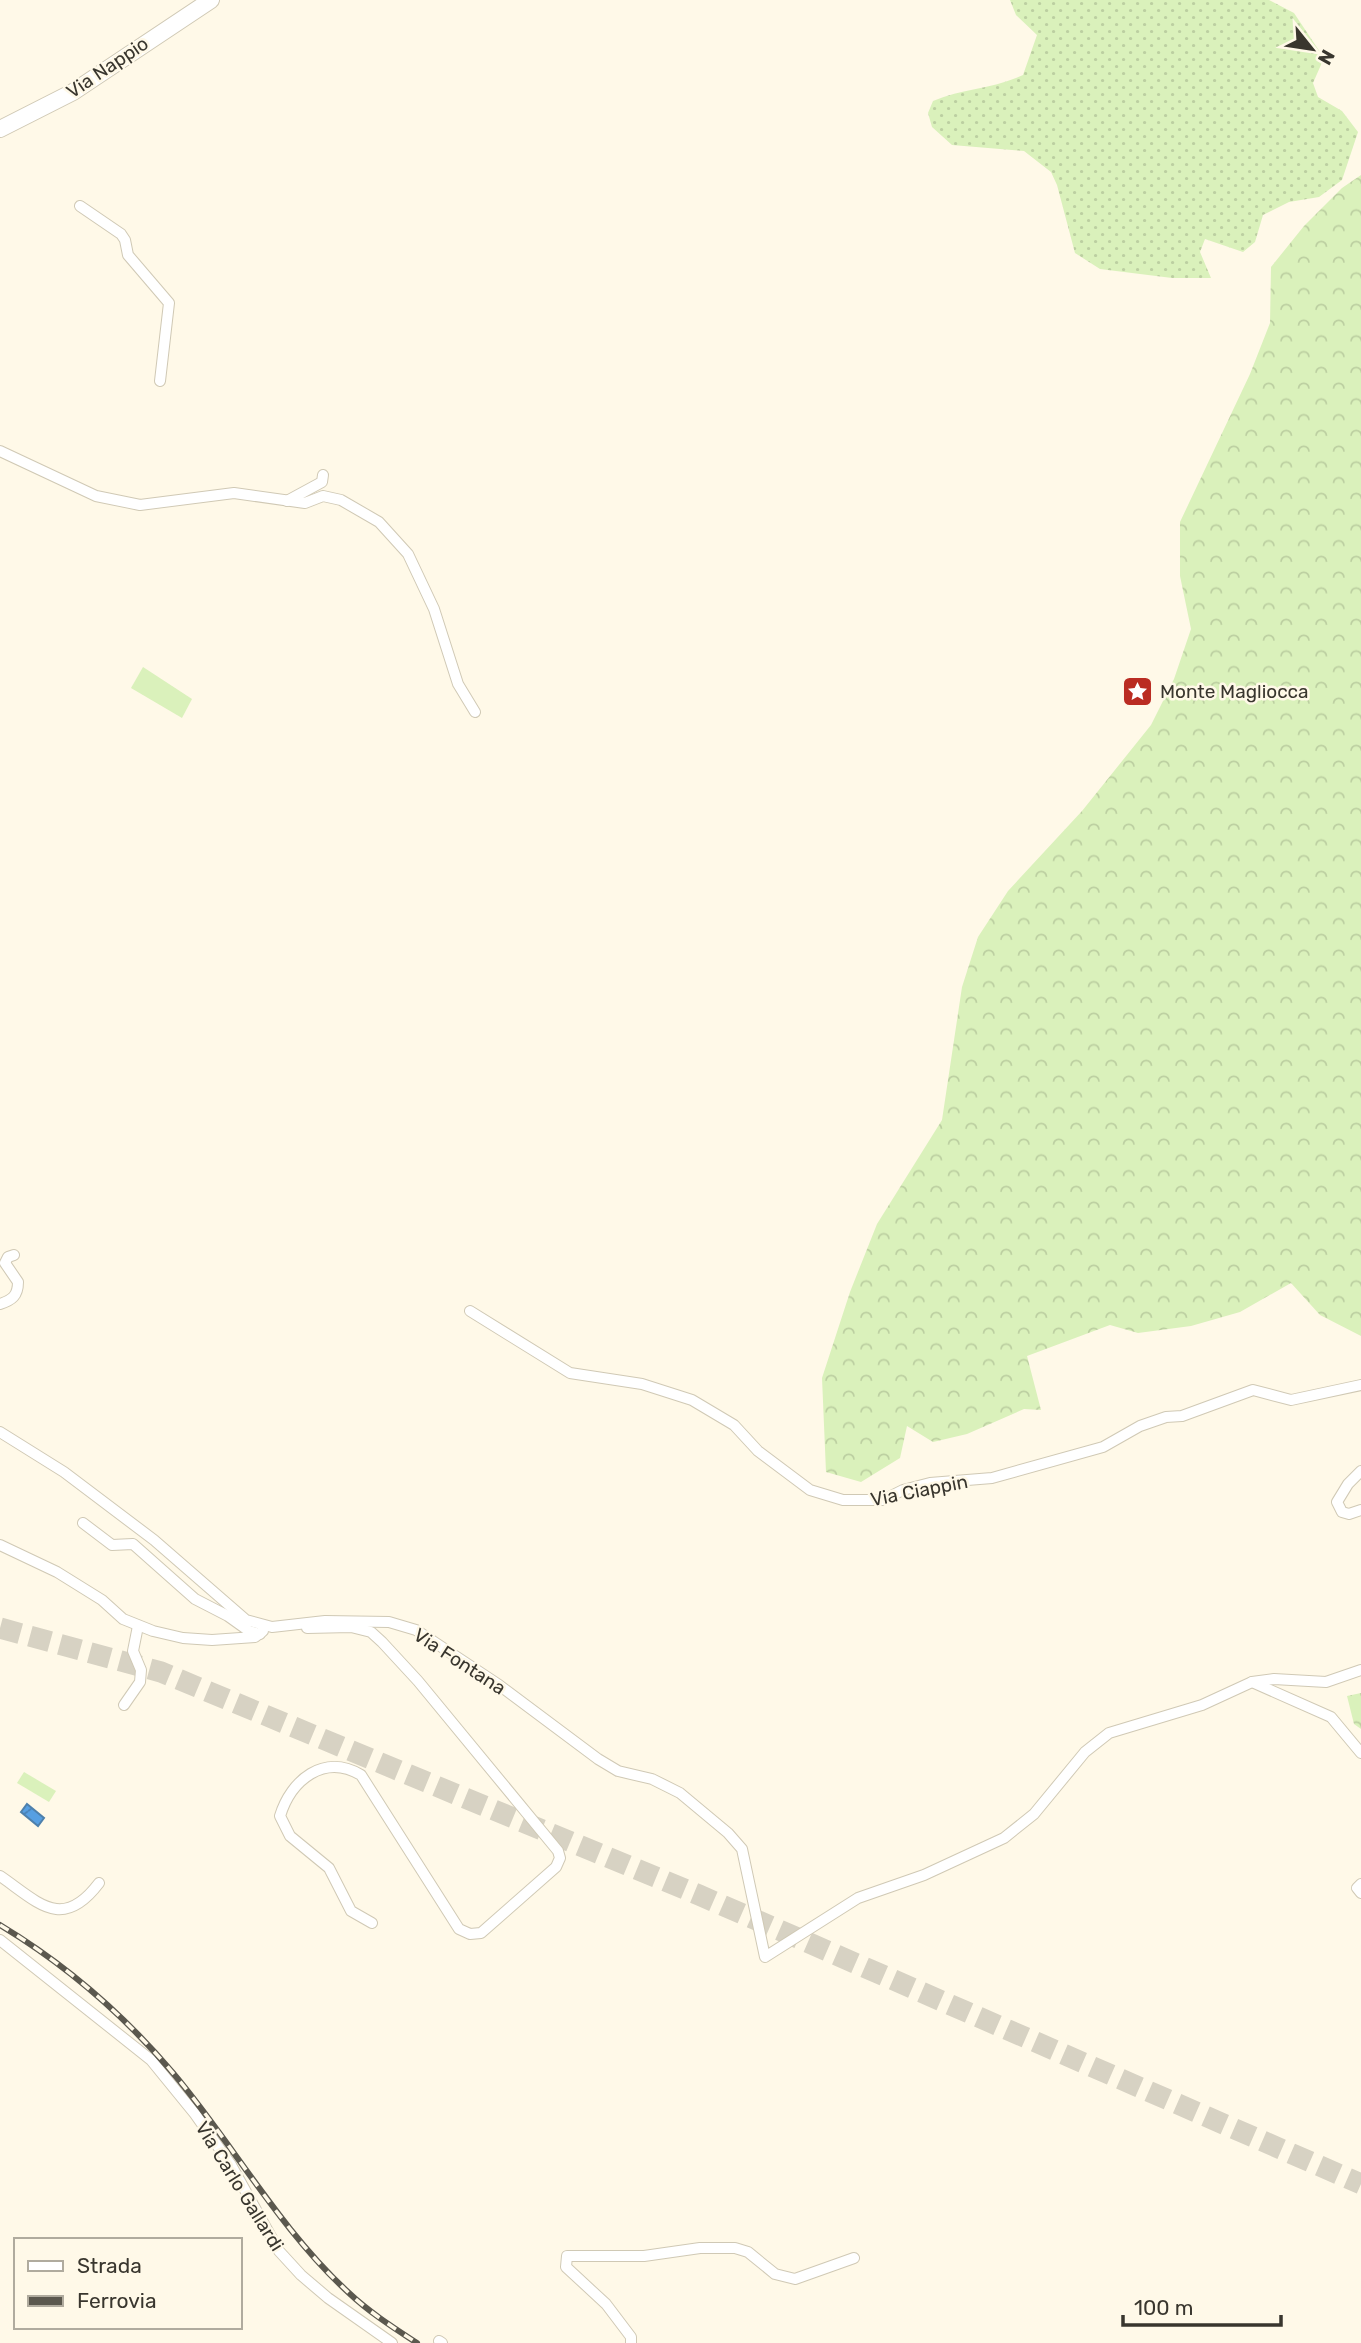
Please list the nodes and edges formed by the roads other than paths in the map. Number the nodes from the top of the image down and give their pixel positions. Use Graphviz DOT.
graph roads {
  1 [pos="211,0"];
  2 [pos="0,129"];
  3 [pos="80,206"];
  4 [pos="159,381"];
  5 [pos="0,451"];
  6 [pos="323,475"];
  7 [pos="286,501"];
  8 [pos="475,712"];
  9 [pos="14,1255"];
  10 [pos="0,1304"];
  11 [pos="470,1311"];
  12 [pos="1361,1385"];
  13 [pos="0,1432"];
  14 [pos="1361,1471"];
  15 [pos="1361,1510"];
  16 [pos="83,1523"];
  17 [pos="0,1545"];
  18 [pos="138,1626"];
  19 [pos="298,1626"];
  20 [pos="261,1630"];
  21 [pos="1361,1670"];
  22 [pos="1252,1682"];
  23 [pos="124,1705"];
  24 [pos="1361,1753"];
  25 [pos="0,1876"];
  26 [pos="99,1883"];
  27 [pos="1361,1884"];
  28 [pos="1361,1893"];
  29 [pos="372,1923"];
  30 [pos="0,1940"];
  31 [pos="854,2258"];
  32 [pos="392,2343"];
  33 [pos="631,2343"];
  1 -- 2 [label="street, Via Nappio"];
  3 -- 4 [label="street"];
  5 -- 7 [label="street"];
  6 -- 7 [label="street"];
  7 -- 8 [label="street"];
  9 -- 10 [label="street"];
  11 -- 12 [label="street, Via Ciappin"];
  13 -- 20 [label="street, Via Fontana"];
  14 -- 15 [label="street"];
  16 -- 20 [label="street"];
  17 -- 18 [label="street"];
  18 -- 20 [label="street"];
  18 -- 23 [label="street"];
  19 -- 20 [label="street, Via Fontana"];
  19 -- 22 [label="street, Via Fontana"];
  19 -- 29 [label="street"];
  21 -- 22 [label="street"];
  22 -- 24 [label="street"];
  25 -- 26 [label="street"];
  27 -- 28 [label="street"];
  30 -- 32 [label="street, Via Carlo Gallardi"];
  31 -- 33 [label="street"];
}
